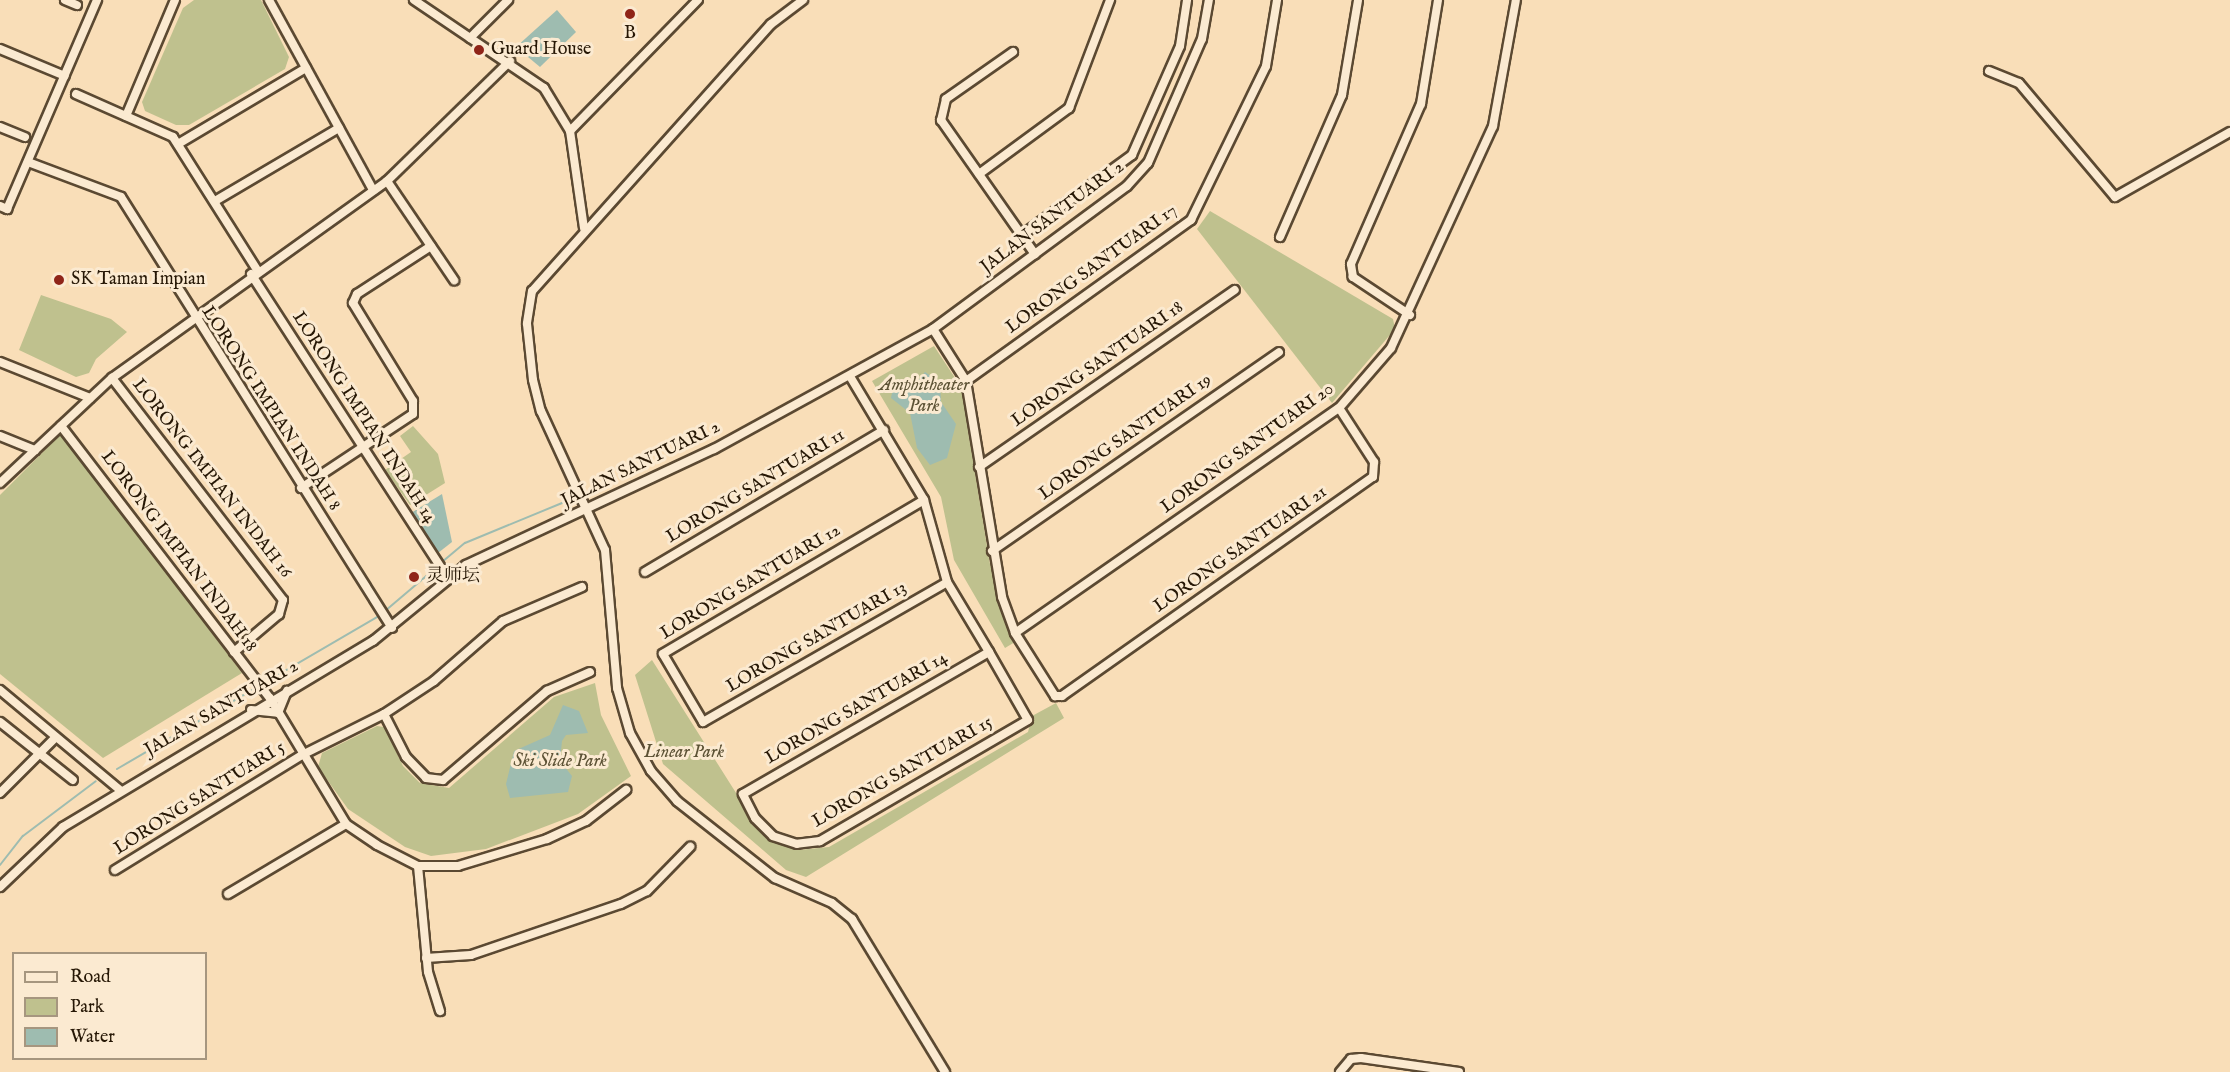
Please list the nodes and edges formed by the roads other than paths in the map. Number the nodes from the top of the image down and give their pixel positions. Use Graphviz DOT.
graph roads {
  1 [pos="65,0"];
  2 [pos="97,0"];
  3 [pos="175,0"];
  4 [pos="269,0"];
  5 [pos="414,0"];
  6 [pos="508,0"];
  7 [pos="698,0"];
  8 [pos="802,0"];
  9 [pos="1110,0"];
  10 [pos="1187,0"];
  11 [pos="1209,0"];
  12 [pos="1277,0"];
  13 [pos="1358,0"];
  14 [pos="1438,0"];
  15 [pos="1516,0"];
  16 [pos="77,5"];
  17 [pos="470,38"];
  18 [pos="0,49"];
  19 [pos="1013,52"];
  20 [pos="510,61"];
  21 [pos="306,68"];
  22 [pos="1989,71"];
  23 [pos="65,76"];
  24 [pos="76,94"];
  25 [pos="126,116"];
  26 [pos="0,127"];
  27 [pos="339,128"];
  28 [pos="570,131"];
  29 [pos="2230,132"];
  30 [pos="25,137"];
  31 [pos="178,144"];
  32 [pos="28,162"];
  33 [pos="979,174"];
  34 [pos="387,180"];
  35 [pos="373,190"];
  36 [pos="215,201"];
  37 [pos="4,208"];
  38 [pos="584,228"];
  39 [pos="1022,235"];
  40 [pos="1280,237"];
  41 [pos="431,246"];
  42 [pos="1035,254"];
  43 [pos="254,272"];
  44 [pos="454,280"];
  45 [pos="1235,290"];
  46 [pos="1410,315"];
  47 [pos="191,316"];
  48 [pos="933,329"];
  49 [pos="1279,352"];
  50 [pos="0,362"];
  51 [pos="112,378"];
  52 [pos="851,378"];
  53 [pos="966,381"];
  54 [pos="90,398"];
  55 [pos="1339,408"];
  56 [pos="61,426"];
  57 [pos="884,430"];
  58 [pos="0,436"];
  59 [pos="361,449"];
  60 [pos="35,450"];
  61 [pos="979,467"];
  62 [pos="0,483"];
  63 [pos="301,488"];
  64 [pos="924,500"];
  65 [pos="586,511"];
  66 [pos="992,551"];
  67 [pos="645,572"];
  68 [pos="446,575"];
  69 [pos="947,582"];
  70 [pos="582,587"];
  71 [pos="390,625"];
  72 [pos="1015,633"];
  73 [pos="234,652"];
  74 [pos="988,652"];
  75 [pos="590,672"];
  76 [pos="289,687"];
  77 [pos="0,690"];
  78 [pos="270,698"];
  79 [pos="250,710"];
  80 [pos="278,713"];
  81 [pos="384,714"];
  82 [pos="0,722"];
  83 [pos="703,722"];
  84 [pos="56,737"];
  85 [pos="40,753"];
  86 [pos="302,755"];
  87 [pos="73,780"];
  88 [pos="119,789"];
  89 [pos="626,790"];
  90 [pos="0,793"];
  91 [pos="743,794"];
  92 [pos="346,824"];
  93 [pos="690,847"];
  94 [pos="418,866"];
  95 [pos="115,870"];
  96 [pos="0,887"];
  97 [pos="228,894"];
  98 [pos="426,958"];
  99 [pos="440,1011"];
  100 [pos="945,1072"];
  101 [pos="1340,1072"];
  102 [pos="1459,1072"];
  1 -- 16 [label="street"];
  2 -- 23 [label="street"];
  3 -- 25 [label="street"];
  4 -- 21 [label="street"];
  5 -- 17 [label="street"];
  6 -- 17 [label="street"];
  7 -- 28 [label="street"];
  8 -- 38 [label="street"];
  9 -- 33 [label="street"];
  10 -- 39 [label="street"];
  11 -- 42 [label="street, JALAN SANTUARI 2"];
  12 -- 53 [label="street, LORONG SANTUARI 17"];
  13 -- 40 [label="street"];
  14 -- 46 [label="street"];
  15 -- 46 [label="street, LORONG SANTUARI 20"];
  17 -- 20 [label="street"];
  18 -- 23 [label="street"];
  19 -- 33 [label="street"];
  20 -- 28 [label="street"];
  20 -- 34 [label="street"];
  21 -- 27 [label="street"];
  21 -- 31 [label="street"];
  22 -- 29 [label="street"];
  23 -- 32 [label="street"];
  24 -- 25 [label="street"];
  25 -- 31 [label="street"];
  26 -- 30 [label="street"];
  27 -- 35 [label="street"];
  27 -- 36 [label="street"];
  28 -- 38 [label="street"];
  31 -- 36 [label="street, LORONG IMPIAN INDAH 14"];
  32 -- 37 [label="street"];
  32 -- 47 [label="street, LORONG IMPIAN INDAH 8"];
  33 -- 39 [label="street"];
  34 -- 35 [label="street"];
  34 -- 41 [label="street"];
  35 -- 43 [label="street"];
  36 -- 43 [label="street, LORONG IMPIAN INDAH 14"];
  38 -- 65 [label="street"];
  39 -- 42 [label="street"];
  41 -- 44 [label="street"];
  41 -- 59 [label="street"];
  42 -- 48 [label="street, JALAN SANTUARI 2"];
  43 -- 47 [label="street"];
  43 -- 59 [label="street, LORONG IMPIAN INDAH 14"];
  45 -- 61 [label="street, LORONG SANTUARI 18"];
  46 -- 55 [label="street, LORONG SANTUARI 20"];
  47 -- 51 [label="street"];
  47 -- 63 [label="street, LORONG IMPIAN INDAH 8"];
  48 -- 52 [label="street, JALAN SANTUARI 2"];
  48 -- 53 [label="street"];
  49 -- 66 [label="street, LORONG SANTUARI 19"];
  50 -- 54 [label="street"];
  51 -- 54 [label="street"];
  51 -- 73 [label="street, LORONG IMPIAN INDAH 16"];
  52 -- 57 [label="street"];
  52 -- 65 [label="street, JALAN SANTUARI 2"];
  53 -- 61 [label="street"];
  54 -- 56 [label="street"];
  55 -- 72 [label="street, LORONG SANTUARI 20"];
  55 -- 72 [label="street, LORONG SANTUARI 21"];
  56 -- 60 [label="street"];
  56 -- 73 [label="street, LORONG IMPIAN INDAH 18"];
  57 -- 64 [label="street"];
  57 -- 67 [label="street, LORONG SANTUARI 11"];
  58 -- 60 [label="street"];
  59 -- 63 [label="street"];
  59 -- 68 [label="street, LORONG IMPIAN INDAH 14"];
  60 -- 62 [label="street"];
  61 -- 66 [label="street"];
  63 -- 71 [label="street, LORONG IMPIAN INDAH 8"];
  64 -- 69 [label="street"];
  64 -- 83 [label="street, LORONG SANTUARI 12"];
  65 -- 68 [label="street, JALAN SANTUARI 2"];
  65 -- 100 [label="street"];
  66 -- 72 [label="street"];
  68 -- 71 [label="street, JALAN SANTUARI 2"];
  69 -- 74 [label="street"];
  69 -- 83 [label="street, LORONG SANTUARI 13"];
  70 -- 81 [label="street, LORONG SANTUARI 5"];
  71 -- 76 [label="street, JALAN SANTUARI 2"];
  73 -- 78 [label="street, LORONG IMPIAN INDAH 18"];
  74 -- 91 [label="street, LORONG SANTUARI 14"];
  74 -- 91 [label="street, LORONG SANTUARI 15"];
  75 -- 81 [label="street"];
  76 -- 78 [label="street, JALAN SANTUARI 2"];
  76 -- 80 [label="street"];
  77 -- 84 [label="street"];
  78 -- 79 [label="street, JALAN SANTUARI 2"];
  78 -- 80 [label="street, LORONG IMPIAN INDAH 18"];
  79 -- 80 [label="street"];
  79 -- 88 [label="street, JALAN SANTUARI 2"];
  80 -- 86 [label="street, LORONG IMPIAN INDAH 18"];
  81 -- 86 [label="street, LORONG SANTUARI 5"];
  82 -- 85 [label="street"];
  84 -- 85 [label="street"];
  84 -- 88 [label="street"];
  85 -- 87 [label="street"];
  85 -- 90 [label="street"];
  86 -- 92 [label="street, LORONG IMPIAN INDAH 18"];
  86 -- 95 [label="street, LORONG SANTUARI 5"];
  88 -- 96 [label="street, JALAN SANTUARI 2"];
  89 -- 94 [label="street"];
  92 -- 94 [label="street"];
  92 -- 97 [label="street"];
  93 -- 98 [label="street"];
  94 -- 98 [label="street"];
  98 -- 99 [label="street"];
  101 -- 102 [label="street"];
}
